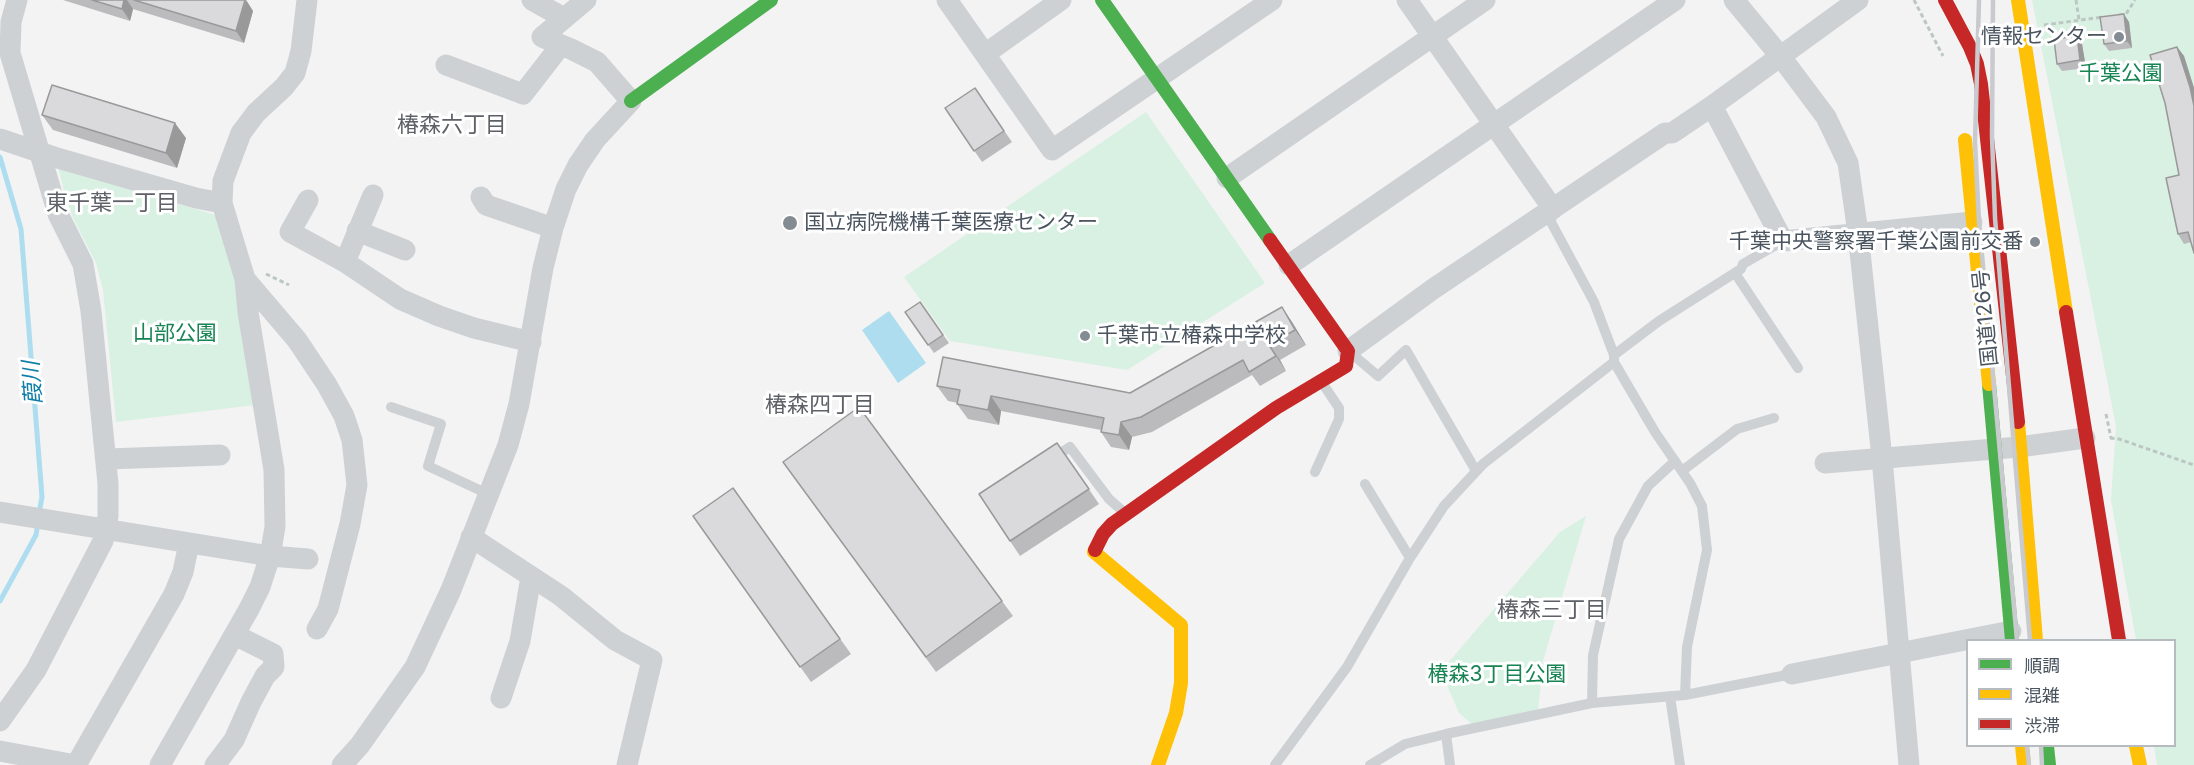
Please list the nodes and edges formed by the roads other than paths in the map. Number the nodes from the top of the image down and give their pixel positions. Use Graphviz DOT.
graph roads {
  1 [pos="17,0"];
  2 [pos="308,0"];
  3 [pos="532,0"];
  4 [pos="586,0"];
  5 [pos="947,0"];
  6 [pos="1061,0"];
  7 [pos="1102,0"];
  8 [pos="1272,0"];
  9 [pos="1407,0"];
  10 [pos="1485,0"];
  11 [pos="1675,0"];
  12 [pos="1734,0"];
  13 [pos="1858,0"];
  14 [pos="1945,0"];
  15 [pos="2018,0"];
  16 [pos="763,2"];
  17 [pos="564,18"];
  18 [pos="1432,36"];
  19 [pos="561,45"];
  20 [pos="985,54"];
  21 [pos="1781,57"];
  22 [pos="446,65"];
  23 [pos="1156,77"];
  24 [pos="631,101"];
  25 [pos="1712,106"];
  26 [pos="1494,125"];
  27 [pos="1964,127"];
  28 [pos="9,142"];
  29 [pos="39,152"];
  30 [pos="1227,178"];
  31 [pos="373,195"];
  32 [pos="481,197"];
  33 [pos="308,200"];
  34 [pos="222,202"];
  35 [pos="1553,209"];
  36 [pos="1972,222"];
  37 [pos="553,228"];
  38 [pos="357,231"];
  39 [pos="1858,233"];
  40 [pos="1783,241"];
  41 [pos="405,250"];
  42 [pos="345,262"];
  43 [pos="1289,265"];
  44 [pos="1735,273"];
  45 [pos="245,279"];
  46 [pos="531,342"];
  47 [pos="1348,351"];
  48 [pos="1614,358"];
  49 [pos="1798,368"];
  50 [pos="1321,380"];
  51 [pos="391,407"];
  52 [pos="1774,418"];
  53 [pos="2085,438"];
  54 [pos="2019,447"];
  55 [pos="1996,449"];
  56 [pos="220,455"];
  57 [pos="1882,458"];
  58 [pos="107,459"];
  59 [pos="1676,461"];
  60 [pos="1825,463"];
  61 [pos="1043,465"];
  62 [pos="1476,471"];
  63 [pos="1682,471"];
  64 [pos="1315,472"];
  65 [pos="1365,484"];
  66 [pos="488,494"];
  67 [pos="10,513"];
  68 [pos="1127,514"];
  69 [pos="106,530"];
  70 [pos="471,537"];
  71 [pos="189,543"];
  72 [pos="270,556"];
  73 [pos="1410,558"];
  74 [pos="308,560"];
  75 [pos="531,577"];
  76 [pos="317,629"];
  77 [pos="235,635"];
  78 [pos="2011,636"];
  79 [pos="1991,639"];
  80 [pos="2036,639"];
  81 [pos="2119,639"];
  82 [pos="1966,643"];
  83 [pos="1899,653"];
  84 [pos="1792,674"];
  85 [pos="1685,695"];
  86 [pos="1670,696"];
  87 [pos="501,698"];
  88 [pos="1592,703"];
  89 [pos="0,721"];
  90 [pos="1446,734"];
  91 [pos="2022,747"];
  92 [pos="2047,747"];
  93 [pos="2136,747"];
  94 [pos="0,751"];
  95 [pos="76,765"];
  96 [pos="160,765"];
  97 [pos="215,765"];
  98 [pos="342,765"];
  99 [pos="627,765"];
  100 [pos="1158,765"];
  101 [pos="1275,765"];
  102 [pos="1370,765"];
  103 [pos="1450,765"];
  104 [pos="1680,765"];
  105 [pos="1909,765"];
  106 [pos="2024,765"];
  107 [pos="2049,765"];
  108 [pos="2140,765"];
  1 -- 29 [label="street"];
  2 -- 34 [label="street"];
  3 -- 17 [label="street"];
  4 -- 17 [label="street"];
  5 -- 20 [label="street"];
  6 -- 20 [label="street"];
  7 -- 23 [label="main road"];
  8 -- 23 [label="street"];
  9 -- 18 [label="street"];
  10 -- 18 [label="street"];
  11 -- 26 [label="street"];
  12 -- 21 [label="street"];
  13 -- 21 [label="street"];
  14 -- 54 [label="main road, 国道126号"];
  15 -- 53 [label="main road"];
  16 -- 24 [label="main road"];
  17 -- 19 [label="street"];
  18 -- 26 [label="street"];
  18 -- 30 [label="street"];
  19 -- 22 [label="street"];
  19 -- 24 [label="street"];
  20 -- 23 [label="street"];
  21 -- 25 [label="street"];
  21 -- 39 [label="street"];
  23 -- 30 [label="main road"];
  24 -- 37 [label="street"];
  25 -- 35 [label="street"];
  25 -- 40 [label="street"];
  26 -- 35 [label="street"];
  26 -- 43 [label="street"];
  27 -- 36 [label="main road, 国道126号"];
  28 -- 29 [label="street"];
  29 -- 34 [label="street"];
  29 -- 58 [label="street"];
  30 -- 43 [label="main road"];
  31 -- 38 [label="street"];
  32 -- 37 [label="street"];
  33 -- 42 [label="street"];
  34 -- 45 [label="street"];
  35 -- 47 [label="street"];
  35 -- 48 [label="lane"];
  36 -- 39 [label="street"];
  36 -- 55 [label="main road, 国道126号"];
  37 -- 46 [label="street"];
  38 -- 41 [label="street"];
  38 -- 42 [label="street"];
  39 -- 40 [label="street"];
  39 -- 57 [label="street"];
  40 -- 44 [label="lane"];
  42 -- 46 [label="street"];
  43 -- 47 [label="main road"];
  44 -- 48 [label="lane"];
  44 -- 49 [label="lane"];
  45 -- 72 [label="street"];
  45 -- 76 [label="street"];
  46 -- 66 [label="street"];
  47 -- 50 [label="main road"];
  47 -- 62 [label="lane"];
  48 -- 59 [label="lane"];
  48 -- 62 [label="lane"];
  50 -- 64 [label="lane"];
  50 -- 68 [label="main road"];
  51 -- 66 [label="lane"];
  52 -- 63 [label="lane"];
  53 -- 54 [label="street"];
  53 -- 81 [label="main road"];
  54 -- 55 [label="street"];
  54 -- 80 [label="main road, 国道126号"];
  55 -- 57 [label="street"];
  55 -- 78 [label="main road, 国道126号"];
  56 -- 58 [label="street"];
  57 -- 60 [label="street"];
  57 -- 83 [label="street"];
  58 -- 69 [label="street"];
  59 -- 63 [label="lane"];
  59 -- 88 [label="lane"];
  61 -- 68 [label="lane"];
  62 -- 73 [label="lane"];
  63 -- 85 [label="lane"];
  65 -- 73 [label="lane"];
  66 -- 70 [label="street"];
  67 -- 69 [label="street"];
  68 -- 100 [label="main road"];
  69 -- 71 [label="street"];
  69 -- 89 [label="street"];
  70 -- 75 [label="street"];
  70 -- 98 [label="street"];
  71 -- 72 [label="street"];
  71 -- 95 [label="street"];
  72 -- 74 [label="street"];
  72 -- 77 [label="street"];
  73 -- 101 [label="lane"];
  75 -- 87 [label="street"];
  75 -- 99 [label="street"];
  77 -- 96 [label="street"];
  77 -- 97 [label="street"];
  78 -- 79 [label="street"];
  82 -- 83 [label="street"];
  83 -- 84 [label="street"];
  83 -- 105 [label="street"];
  84 -- 85 [label="lane"];
  85 -- 86 [label="lane"];
  86 -- 88 [label="lane"];
  86 -- 104 [label="lane"];
  88 -- 90 [label="lane"];
  90 -- 102 [label="lane"];
  90 -- 103 [label="lane"];
  91 -- 106 [label="main road"];
  92 -- 107 [label="main road"];
  93 -- 108 [label="main road"];
  94 -- 95 [label="street"];
}
